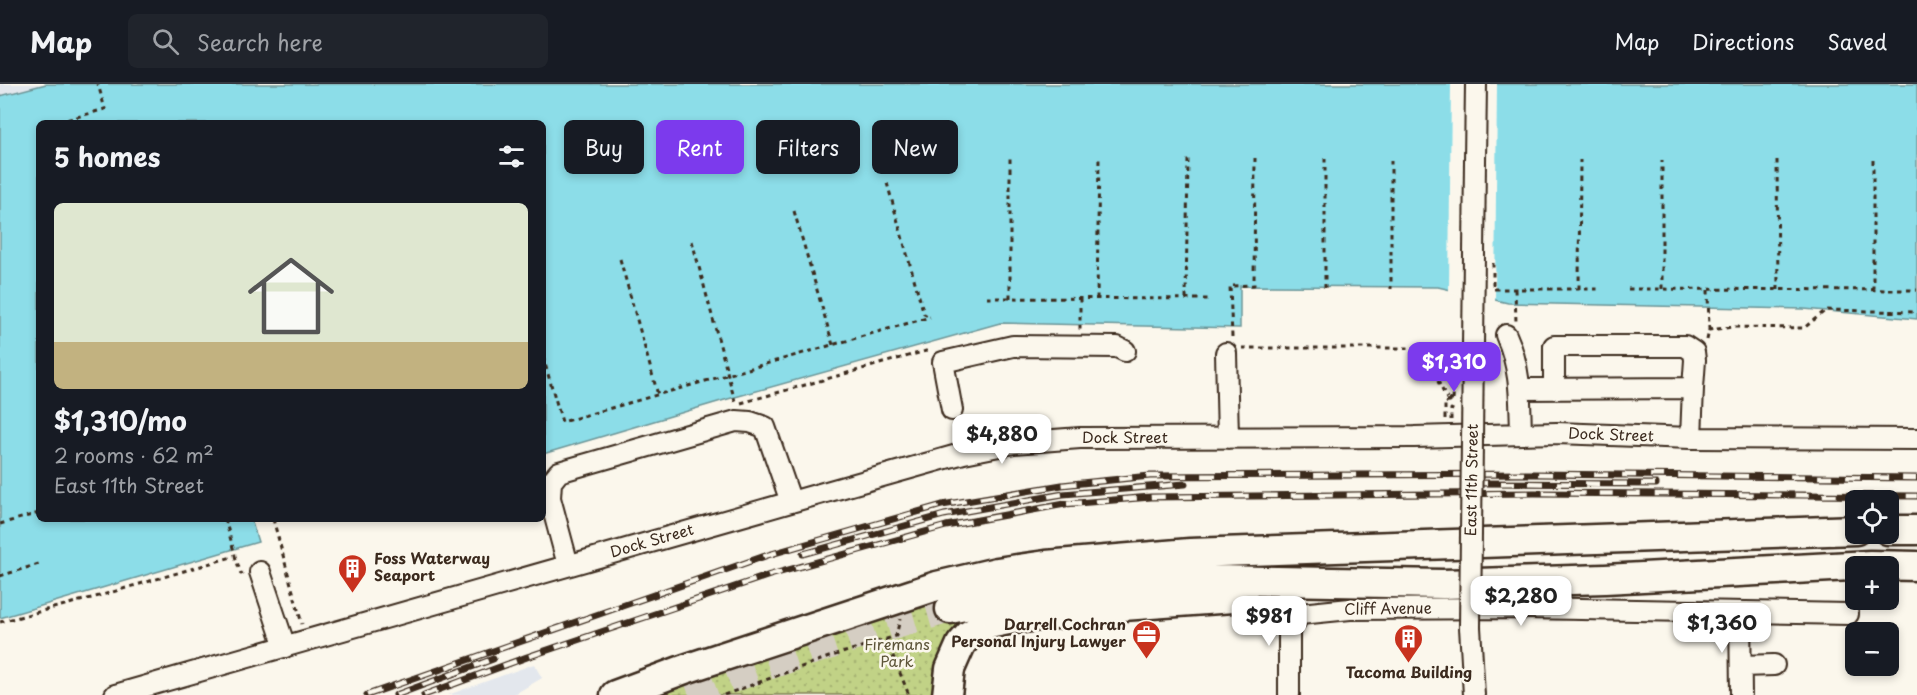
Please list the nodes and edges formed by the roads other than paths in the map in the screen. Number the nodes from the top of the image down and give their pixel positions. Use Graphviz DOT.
graph roads {
  1 [pos="1476,84"];
  2 [pos="1511,334"];
  3 [pos="1234,347"];
  4 [pos="1125,351"];
  5 [pos="1693,388"];
  6 [pos="1520,389"];
  7 [pos="1554,389"];
  8 [pos="952,410"];
  9 [pos="1521,434"];
  10 [pos="1228,438"];
  11 [pos="1691,438"];
  12 [pos="1917,439"];
  13 [pos="547,499"];
  14 [pos="792,501"];
  15 [pos="1845,530"];
  16 [pos="1899,530"];
  17 [pos="1917,530"];
  18 [pos="568,565"];
  19 [pos="1917,566"];
  20 [pos="260,572"];
  21 [pos="1410,584"];
  22 [pos="950,609"];
  23 [pos="1740,612"];
  24 [pos="1848,614"];
  25 [pos="285,646"];
  26 [pos="1774,665"];
  27 [pos="1741,666"];
  28 [pos="625,693"];
  29 [pos="115,695"];
  30 [pos="947,695"];
  31 [pos="1289,695"];
  32 [pos="1474,695"];
  33 [pos="1741,695"];
  1 -- 32 [label="street, East 11th Street, bridge"];
  2 -- 6 [label="street"];
  3 -- 10 [label="street"];
  4 -- 8 [label="street"];
  5 -- 7 [label="street"];
  5 -- 7 [label="street"];
  5 -- 11 [label="street"];
  6 -- 7 [label="street"];
  6 -- 9 [label="street"];
  9 -- 10 [label="street, Dock Street"];
  9 -- 11 [label="street, Dock Street"];
  10 -- 14 [label="street, Dock Street"];
  11 -- 12 [label="street, Dock Street"];
  13 -- 14 [label="street"];
  13 -- 18 [label="street"];
  14 -- 18 [label="street, Dock Street"];
  15 -- 28 [label="highway"];
  16 -- 17 [label="highway"];
  18 -- 25 [label="street, Dock Street"];
  19 -- 21 [label="highway"];
  20 -- 25 [label="street"];
  21 -- 22 [label="highway"];
  21 -- 30 [label="highway"];
  23 -- 24 [label="street"];
  23 -- 27 [label="street"];
  23 -- 31 [label="street, Cliff Avenue"];
  25 -- 29 [label="street, Dock Street"];
  26 -- 27 [label="street"];
  27 -- 33 [label="street"];
}
